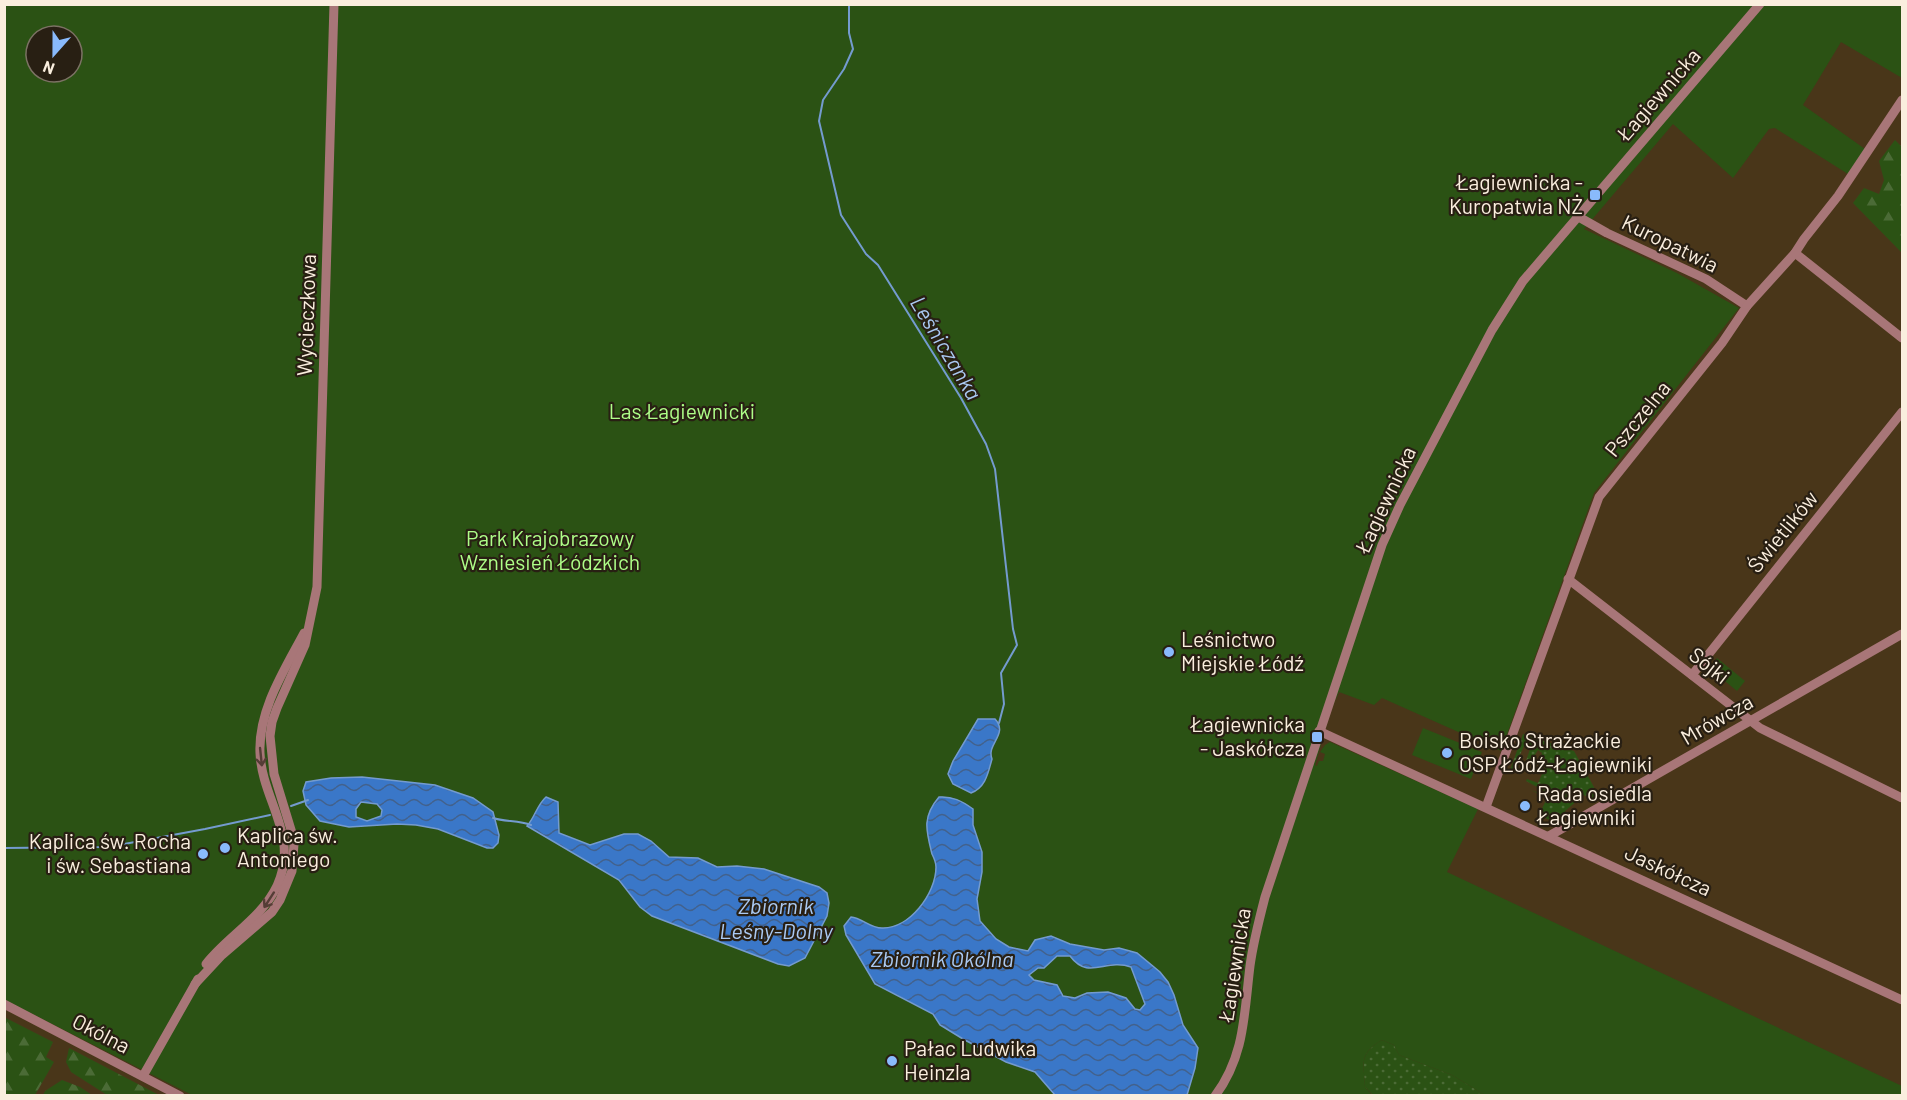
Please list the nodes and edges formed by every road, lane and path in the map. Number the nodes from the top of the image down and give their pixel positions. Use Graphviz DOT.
graph roads {
  1 [pos="334,4"];
  2 [pos="1760,4"];
  3 [pos="1902,100"];
  4 [pos="1577,216"];
  5 [pos="1795,253"];
  6 [pos="1747,306"];
  7 [pos="1902,338"];
  8 [pos="1902,412"];
  9 [pos="1568,579"];
  10 [pos="1902,634"];
  11 [pos="1692,675"];
  12 [pos="1751,722"];
  13 [pos="1319,730"];
  14 [pos="1902,798"];
  15 [pos="1486,807"];
  16 [pos="1549,836"];
  17 [pos="1902,1000"];
  18 [pos="4,1004"];
  19 [pos="143,1076"];
  20 [pos="180,1095"];
  21 [pos="1215,1095"];
  1 -- 19 [label="street, Wycieczkowa"];
  2 -- 4 [label="street, Łagiewnicka"];
  3 -- 5 [label="street, Pszczelna"];
  4 -- 6 [label="street, Kuropatwia"];
  4 -- 13 [label="street, Łagiewnicka"];
  5 -- 6 [label="street, Pszczelna"];
  5 -- 7 [label="street"];
  6 -- 9 [label="street, Pszczelna"];
  8 -- 11 [label="street, Świetlików"];
  9 -- 11 [label="street, Sójki"];
  9 -- 15 [label="street, Pszczelna"];
  10 -- 12 [label="street, Mrówcza"];
  11 -- 12 [label="street, Sójki"];
  12 -- 14 [label="street, Sójki"];
  12 -- 16 [label="street, Mrówcza"];
  13 -- 15 [label="street, Jaskółcza"];
  13 -- 21 [label="street, Łagiewnicka"];
  15 -- 16 [label="street, Jaskółcza"];
  16 -- 17 [label="street, Jaskółcza"];
  18 -- 19 [label="street, Okólna"];
  19 -- 20 [label="street, Okólna"];
}
